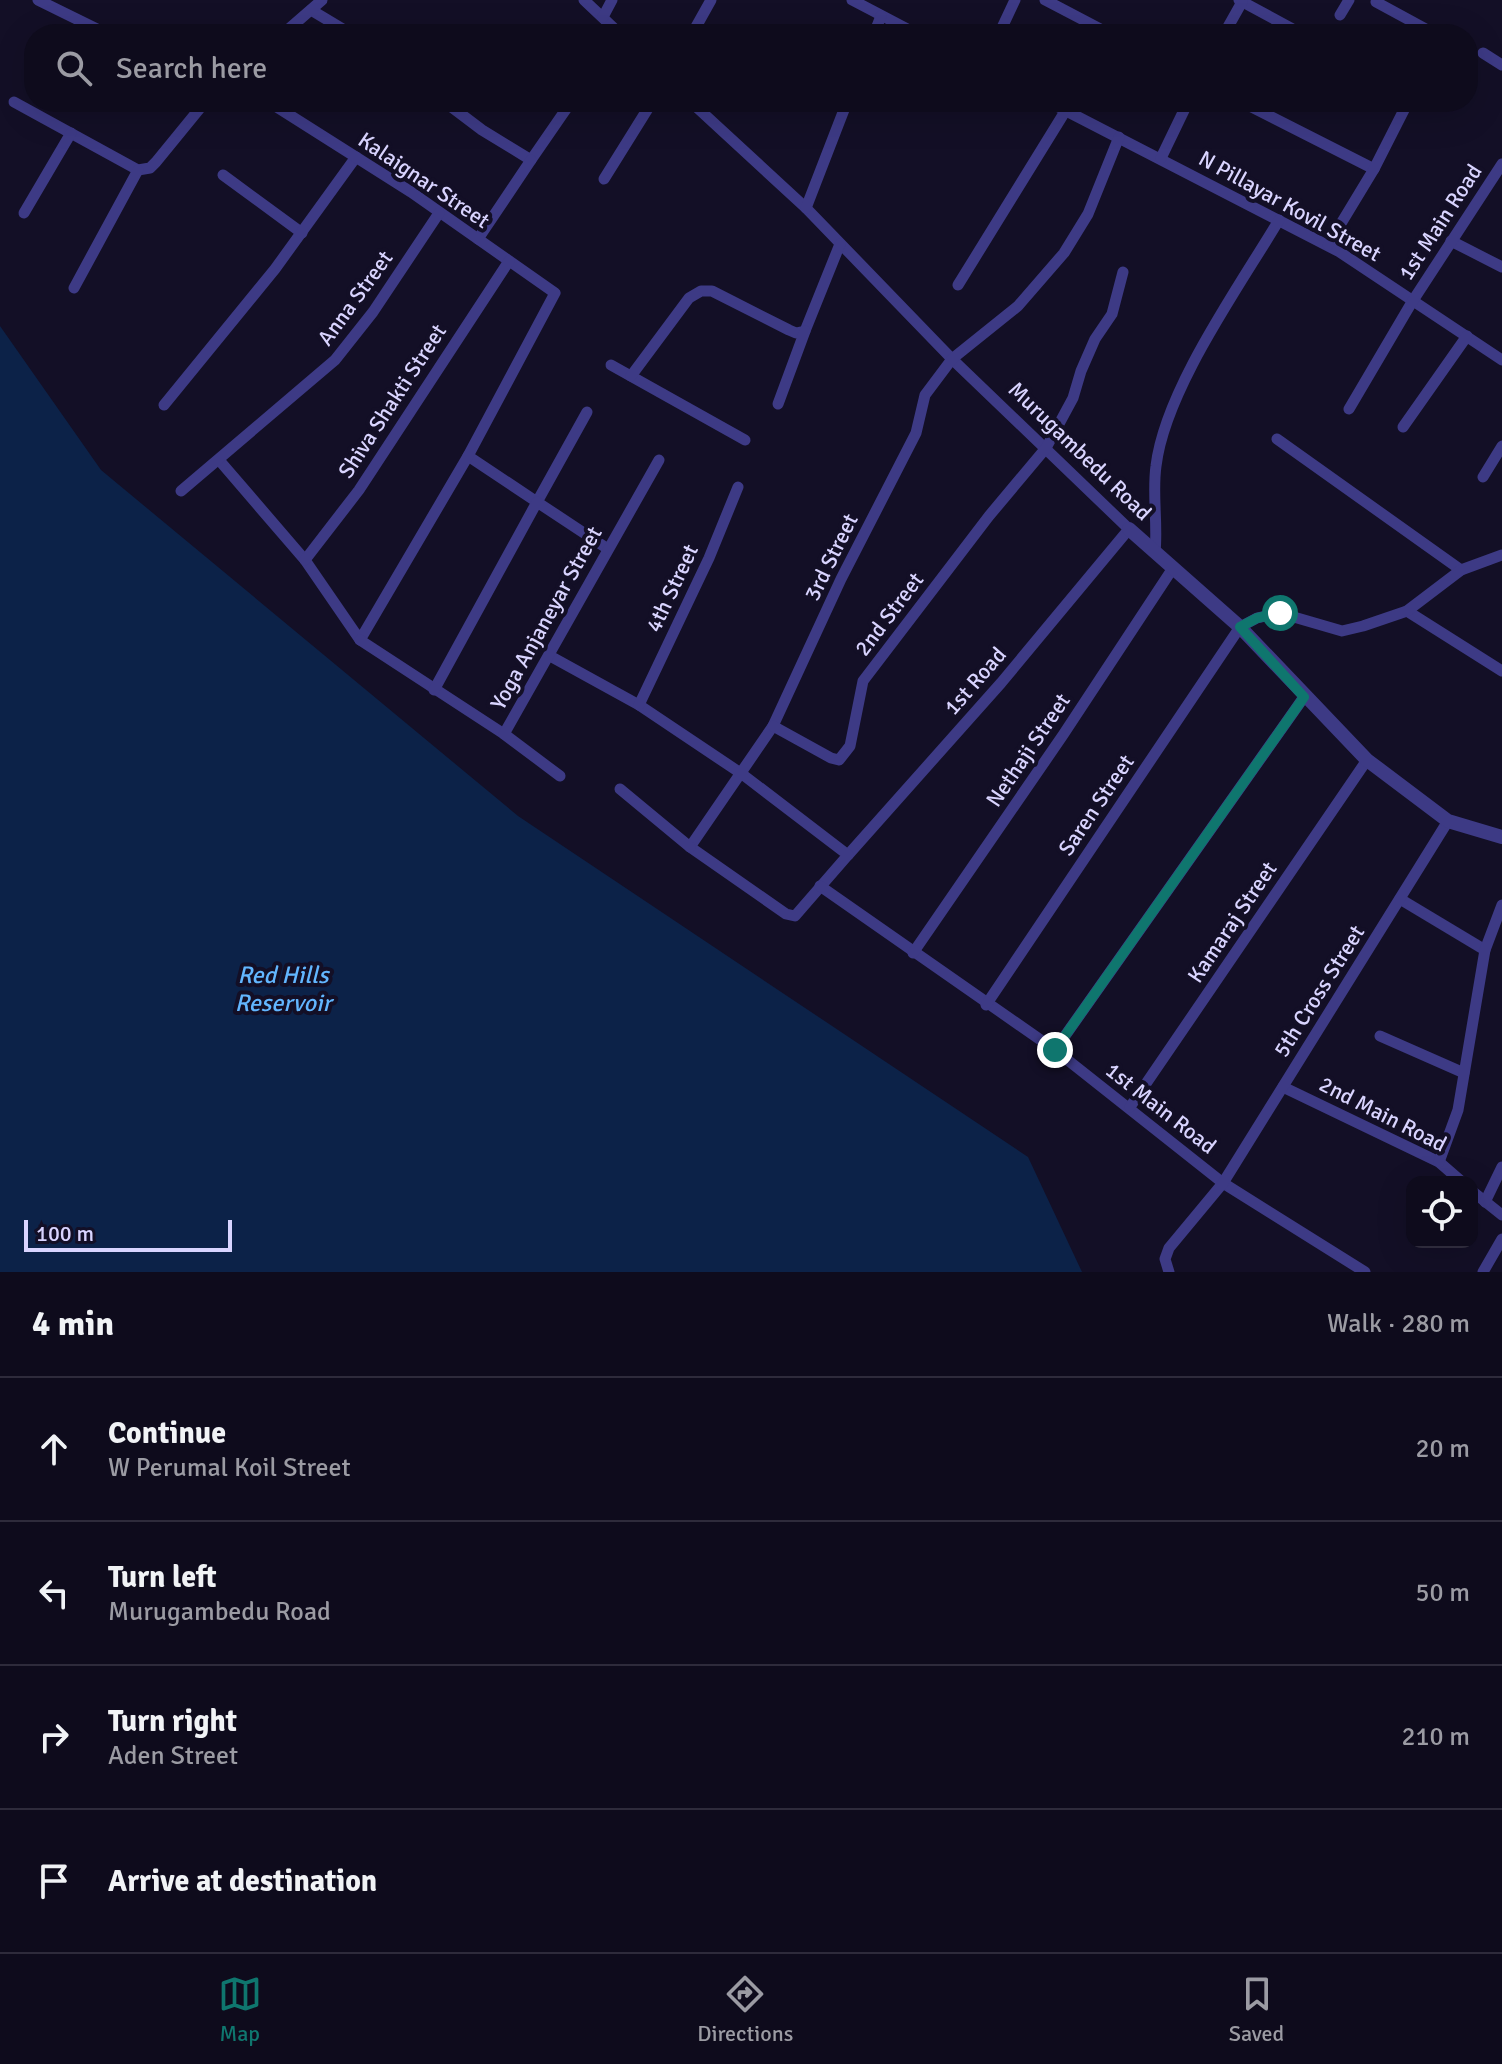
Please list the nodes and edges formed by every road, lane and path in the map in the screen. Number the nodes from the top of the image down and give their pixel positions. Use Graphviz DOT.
graph roads {
  1 [pos="38,0"];
  2 [pos="322,0"];
  3 [pos="584,0"];
  4 [pos="612,0"];
  5 [pos="711,0"];
  6 [pos="852,0"];
  7 [pos="1015,0"];
  8 [pos="1045,0"];
  9 [pos="1349,0"];
  10 [pos="1240,1"];
  11 [pos="1376,2"];
  12 [pos="311,10"];
  13 [pos="1340,15"];
  14 [pos="881,16"];
  15 [pos="603,17"];
  16 [pos="87,24"];
  17 [pos="295,24"];
  18 [pos="334,24"];
  19 [pos="610,24"];
  20 [pos="698,24"];
  21 [pos="878,24"];
  22 [pos="897,24"];
  23 [pos="1004,24"];
  24 [pos="1091,24"];
  25 [pos="1229,24"];
  26 [pos="1283,24"];
  27 [pos="1417,24"];
  28 [pos="1483,53"];
  29 [pos="1502,65"];
  30 [pos="14,102"];
  31 [pos="24,107"];
  32 [pos="32,112"];
  33 [pos="197,112"];
  34 [pos="285,112"];
  35 [pos="458,112"];
  36 [pos="564,112"];
  37 [pos="646,112"];
  38 [pos="702,112"];
  39 [pos="843,112"];
  40 [pos="1065,112"];
  41 [pos="1070,112"];
  42 [pos="1183,112"];
  43 [pos="1262,112"];
  44 [pos="1403,112"];
  45 [pos="71,133"];
  46 [pos="1119,137"];
  47 [pos="356,157"];
  48 [pos="1161,158"];
  49 [pos="531,160"];
  50 [pos="1502,164"];
  51 [pos="1374,169"];
  52 [pos="138,170"];
  53 [pos="223,175"];
  54 [pos="604,179"];
  55 [pos="806,208"];
  56 [pos="24,213"];
  57 [pos="439,213"];
  58 [pos="1279,220"];
  59 [pos="302,233"];
  60 [pos="478,239"];
  61 [pos="1451,241"];
  62 [pos="840,244"];
  63 [pos="1328,245"];
  64 [pos="509,261"];
  65 [pos="1502,267"];
  66 [pos="1123,272"];
  67 [pos="958,285"];
  68 [pos="74,288"];
  69 [pos="1412,302"];
  70 [pos="805,331"];
  71 [pos="1467,336"];
  72 [pos="952,359"];
  73 [pos="1502,360"];
  74 [pos="611,365"];
  75 [pos="631,376"];
  76 [pos="778,404"];
  77 [pos="164,405"];
  78 [pos="1349,409"];
  79 [pos="587,412"];
  80 [pos="1403,427"];
  81 [pos="1277,439"];
  82 [pos="745,440"];
  83 [pos="1502,446"];
  84 [pos="1046,448"];
  85 [pos="468,456"];
  86 [pos="219,460"];
  87 [pos="659,460"];
  88 [pos="1483,477"];
  89 [pos="738,487"];
  90 [pos="181,491"];
  91 [pos="537,502"];
  92 [pos="1129,529"];
  93 [pos="608,549"];
  94 [pos="1155,552"];
  95 [pos="1502,555"];
  96 [pos="305,560"];
  97 [pos="1173,568"];
  98 [pos="1461,570"];
  99 [pos="1407,611"];
  100 [pos="1240,627"];
  101 [pos="360,640"];
  102 [pos="550,656"];
  103 [pos="1502,671"];
  104 [pos="434,690"];
  105 [pos="1304,697"];
  106 [pos="639,705"];
  107 [pos="773,726"];
  108 [pos="504,734"];
  109 [pos="1367,760"];
  110 [pos="742,774"];
  111 [pos="560,776"];
  112 [pos="620,789"];
  113 [pos="1448,821"];
  114 [pos="1502,837"];
  115 [pos="690,847"];
  116 [pos="848,855"];
  117 [pos="820,886"];
  118 [pos="1400,899"];
  119 [pos="1502,905"];
  120 [pos="1485,950"];
  121 [pos="913,953"];
  122 [pos="986,1005"];
  123 [pos="1380,1036"];
  124 [pos="1055,1050"];
  125 [pos="1464,1073"];
  126 [pos="1283,1087"];
  127 [pos="1130,1107"];
  128 [pos="1439,1162"];
  129 [pos="1502,1167"];
  130 [pos="1455,1176"];
  131 [pos="1223,1183"];
  132 [pos="1478,1196"];
  133 [pos="1485,1202"];
  134 [pos="1502,1215"];
  135 [pos="1502,1239"];
  136 [pos="1169,1272"];
  137 [pos="1365,1272"];
  138 [pos="1483,1272"];
  1 -- 16 [label="street"];
  2 -- 12 [label="street"];
  3 -- 15 [label="street"];
  4 -- 15 [label="street"];
  5 -- 20 [label="street"];
  6 -- 14 [label="street"];
  7 -- 23 [label="street"];
  8 -- 24 [label="street"];
  9 -- 13 [label="street"];
  10 -- 25 [label="street"];
  10 -- 26 [label="street"];
  11 -- 27 [label="street"];
  12 -- 17 [label="street"];
  12 -- 18 [label="street"];
  14 -- 21 [label="street"];
  14 -- 22 [label="street"];
  15 -- 19 [label="street"];
  28 -- 29 [label="street"];
  30 -- 31 [label="street"];
  32 -- 45 [label="street"];
  33 -- 52 [label="street"];
  34 -- 47 [label="street, Kalaignar Street"];
  35 -- 49 [label="street"];
  36 -- 49 [label="street"];
  37 -- 54 [label="street"];
  38 -- 55 [label="street, Murugambedu Road"];
  39 -- 55 [label="street"];
  40 -- 67 [label="street"];
  41 -- 46 [label="street, N Pillayar Kovil Street"];
  42 -- 48 [label="street"];
  43 -- 51 [label="street"];
  44 -- 51 [label="street"];
  45 -- 52 [label="street"];
  45 -- 56 [label="street"];
  46 -- 48 [label="street, N Pillayar Kovil Street"];
  46 -- 72 [label="street, 3rd Street"];
  47 -- 57 [label="street, Kalaignar Street"];
  47 -- 59 [label="street"];
  48 -- 58 [label="street, N Pillayar Kovil Street"];
  49 -- 60 [label="street"];
  50 -- 61 [label="street, 1st Main Road"];
  51 -- 63 [label="street"];
  52 -- 68 [label="street"];
  53 -- 59 [label="street"];
  55 -- 62 [label="street, Murugambedu Road"];
  57 -- 60 [label="street, Kalaignar Street"];
  57 -- 86 [label="street, Anna Street"];
  58 -- 63 [label="street, N Pillayar Kovil Street"];
  58 -- 94 [label="street"];
  59 -- 77 [label="street"];
  60 -- 64 [label="street, Kalaignar Street"];
  61 -- 65 [label="street"];
  61 -- 69 [label="street, 1st Main Road"];
  62 -- 70 [label="street"];
  62 -- 72 [label="street, Murugambedu Road"];
  63 -- 69 [label="street, N Pillayar Kovil Street"];
  64 -- 85 [label="street, Kalaignar Street"];
  64 -- 96 [label="street, Shiva Shakti Street"];
  66 -- 84 [label="street"];
  69 -- 71 [label="street, N Pillayar Kovil Street"];
  69 -- 78 [label="street, 1st Main Road"];
  70 -- 75 [label="street"];
  70 -- 76 [label="street"];
  71 -- 73 [label="street, N Pillayar Kovil Street"];
  71 -- 80 [label="street"];
  72 -- 84 [label="street, Murugambedu Road"];
  72 -- 107 [label="street, 3rd Street"];
  74 -- 75 [label="street"];
  75 -- 82 [label="street"];
  79 -- 91 [label="street"];
  81 -- 98 [label="street"];
  83 -- 88 [label="street"];
  84 -- 92 [label="street, Murugambedu Road"];
  84 -- 107 [label="street, 2nd Street"];
  85 -- 91 [label="street"];
  85 -- 101 [label="street"];
  86 -- 90 [label="street, Anna Street"];
  86 -- 96 [label="street"];
  87 -- 93 [label="street, Yoga Anjaneyar Street"];
  89 -- 106 [label="street, 4th Street"];
  91 -- 93 [label="street"];
  91 -- 104 [label="street"];
  92 -- 94 [label="street, Murugambedu Road"];
  92 -- 116 [label="street, 1st Road"];
  93 -- 102 [label="street, Yoga Anjaneyar Street"];
  94 -- 97 [label="street, Murugambedu Road"];
  95 -- 98 [label="street"];
  96 -- 101 [label="street"];
  97 -- 100 [label="street, Murugambedu Road"];
  97 -- 121 [label="street, Nethaji Street"];
  98 -- 99 [label="street"];
  99 -- 100 [label="street"];
  99 -- 103 [label="street"];
  100 -- 105 [label="street, Murugambedu Road"];
  100 -- 122 [label="street, Saren Street"];
  101 -- 104 [label="street"];
  102 -- 106 [label="street"];
  102 -- 108 [label="street, Yoga Anjaneyar Street"];
  104 -- 108 [label="street"];
  105 -- 109 [label="street, Murugambedu Road"];
  105 -- 124 [label="street"];
  106 -- 110 [label="street"];
  107 -- 110 [label="street, 3rd Street"];
  108 -- 111 [label="street, Yoga Anjaneyar Street"];
  109 -- 113 [label="street, Murugambedu Road"];
  109 -- 127 [label="street, Kamaraj Street"];
  110 -- 115 [label="street, 3rd Street"];
  110 -- 116 [label="street"];
  112 -- 115 [label="street"];
  113 -- 114 [label="street"];
  113 -- 118 [label="street, 5th Cross Street"];
  115 -- 117 [label="street, 1st Road"];
  116 -- 117 [label="street, 1st Road"];
  117 -- 121 [label="street, 1st Main Road"];
  118 -- 120 [label="street"];
  118 -- 126 [label="street, 5th Cross Street"];
  119 -- 120 [label="street"];
  120 -- 125 [label="street"];
  121 -- 122 [label="street, 1st Main Road"];
  122 -- 124 [label="street, 1st Main Road"];
  123 -- 125 [label="street"];
  124 -- 127 [label="street, 1st Main Road"];
  125 -- 128 [label="street"];
  126 -- 128 [label="street, 2nd Main Road"];
  126 -- 131 [label="street, 5th Cross Street"];
  127 -- 131 [label="street, 1st Main Road"];
  128 -- 130 [label="street, 2nd Main Road"];
  129 -- 133 [label="street"];
  131 -- 136 [label="street, 5th Cross Street"];
  131 -- 137 [label="street, 1st Main Road"];
  132 -- 133 [label="street"];
  133 -- 134 [label="street"];
  135 -- 138 [label="street"];
}
